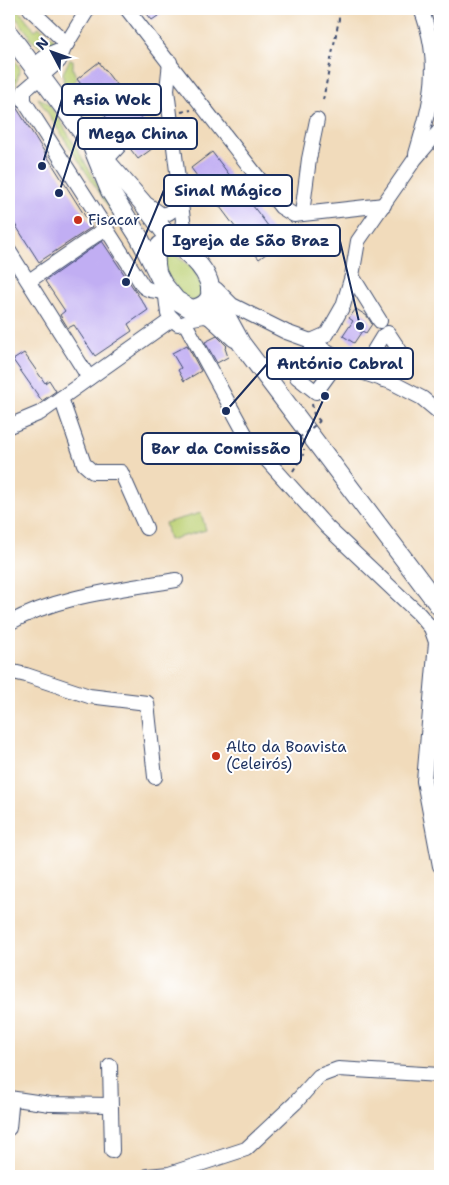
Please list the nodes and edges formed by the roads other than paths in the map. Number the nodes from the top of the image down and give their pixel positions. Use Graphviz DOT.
graph roads {
  1 [pos="30,9"];
  2 [pos="88,9"];
  3 [pos="127,9"];
  4 [pos="421,9"];
  5 [pos="9,34"];
  6 [pos="65,46"];
  7 [pos="170,62"];
  8 [pos="38,71"];
  9 [pos="317,120"];
  10 [pos="437,139"];
  11 [pos="119,146"];
  12 [pos="415,159"];
  13 [pos="104,166"];
  14 [pos="181,196"];
  15 [pos="142,202"];
  16 [pos="384,205"];
  17 [pos="302,214"];
  18 [pos="183,220"];
  19 [pos="106,228"];
  20 [pos="173,244"];
  21 [pos="9,251"];
  22 [pos="194,258"];
  23 [pos="157,271"];
  24 [pos="352,276"];
  25 [pos="29,281"];
  26 [pos="209,286"];
  27 [pos="165,291"];
  28 [pos="197,314"];
  29 [pos="256,318"];
  30 [pos="171,320"];
  31 [pos="231,321"];
  32 [pos="382,324"];
  33 [pos="311,341"];
  34 [pos="241,343"];
  35 [pos="340,359"];
  36 [pos="361,372"];
  37 [pos="89,378"];
  38 [pos="383,380"];
  39 [pos="61,398"];
  40 [pos="440,413"];
  41 [pos="9,426"];
  42 [pos="146,528"];
  43 [pos="176,580"];
  44 [pos="440,607"];
  45 [pos="9,623"];
  46 [pos="9,672"];
  47 [pos="155,777"];
  48 [pos="440,866"];
  49 [pos="110,1066"];
  50 [pos="440,1075"];
  51 [pos="10,1103"];
  52 [pos="110,1105"];
  53 [pos="9,1128"];
  54 [pos="112,1151"];
  55 [pos="185,1173"];
  56 [pos="148,1176"];
  1 -- 6 [label="street"];
  2 -- 6 [label="street"];
  3 -- 7 [label="street"];
  4 -- 12 [label="street"];
  5 -- 8 [label="main road"];
  6 -- 8 [label="street"];
  7 -- 14 [label="street"];
  7 -- 17 [label="street"];
  8 -- 13 [label="main road"];
  8 -- 19 [label="street"];
  9 -- 17 [label="street"];
  10 -- 12 [label="street"];
  11 -- 13 [label="street"];
  12 -- 16 [label="street"];
  13 -- 15 [label="main road"];
  13 -- 23 [label="main road"];
  14 -- 15 [label="street"];
  14 -- 18 [label="street"];
  15 -- 20 [label="main road"];
  16 -- 17 [label="street"];
  16 -- 24 [label="street"];
  18 -- 20 [label="street"];
  18 -- 22 [label="street"];
  19 -- 25 [label="street"];
  19 -- 27 [label="street"];
  20 -- 22 [label="main road"];
  20 -- 23 [label="main road"];
  21 -- 25 [label="street"];
  22 -- 26 [label="main road"];
  23 -- 27 [label="main road"];
  24 -- 32 [label="street"];
  24 -- 33 [label="street"];
  25 -- 37 [label="street"];
  26 -- 28 [label="main road"];
  26 -- 29 [label="street"];
  26 -- 31 [label="main road"];
  27 -- 28 [label="main road"];
  27 -- 30 [label="street"];
  28 -- 30 [label="street"];
  28 -- 31 [label="street"];
  28 -- 34 [label="main road"];
  28 -- 48 [label="street"];
  29 -- 31 [label="street"];
  29 -- 33 [label="street"];
  30 -- 37 [label="street"];
  31 -- 34 [label="main road"];
  33 -- 35 [label="street"];
  33 -- 35 [label="street"];
  34 -- 44 [label="main road"];
  35 -- 36 [label="street"];
  36 -- 38 [label="street"];
  36 -- 38 [label="street"];
  37 -- 39 [label="street"];
  38 -- 40 [label="street"];
  39 -- 41 [label="street"];
  39 -- 42 [label="street"];
  43 -- 45 [label="street"];
  46 -- 47 [label="street"];
  49 -- 52 [label="street"];
  50 -- 55 [label="street"];
  51 -- 52 [label="street"];
  51 -- 53 [label="street"];
  52 -- 54 [label="street"];
  55 -- 56 [label="street"];
}
